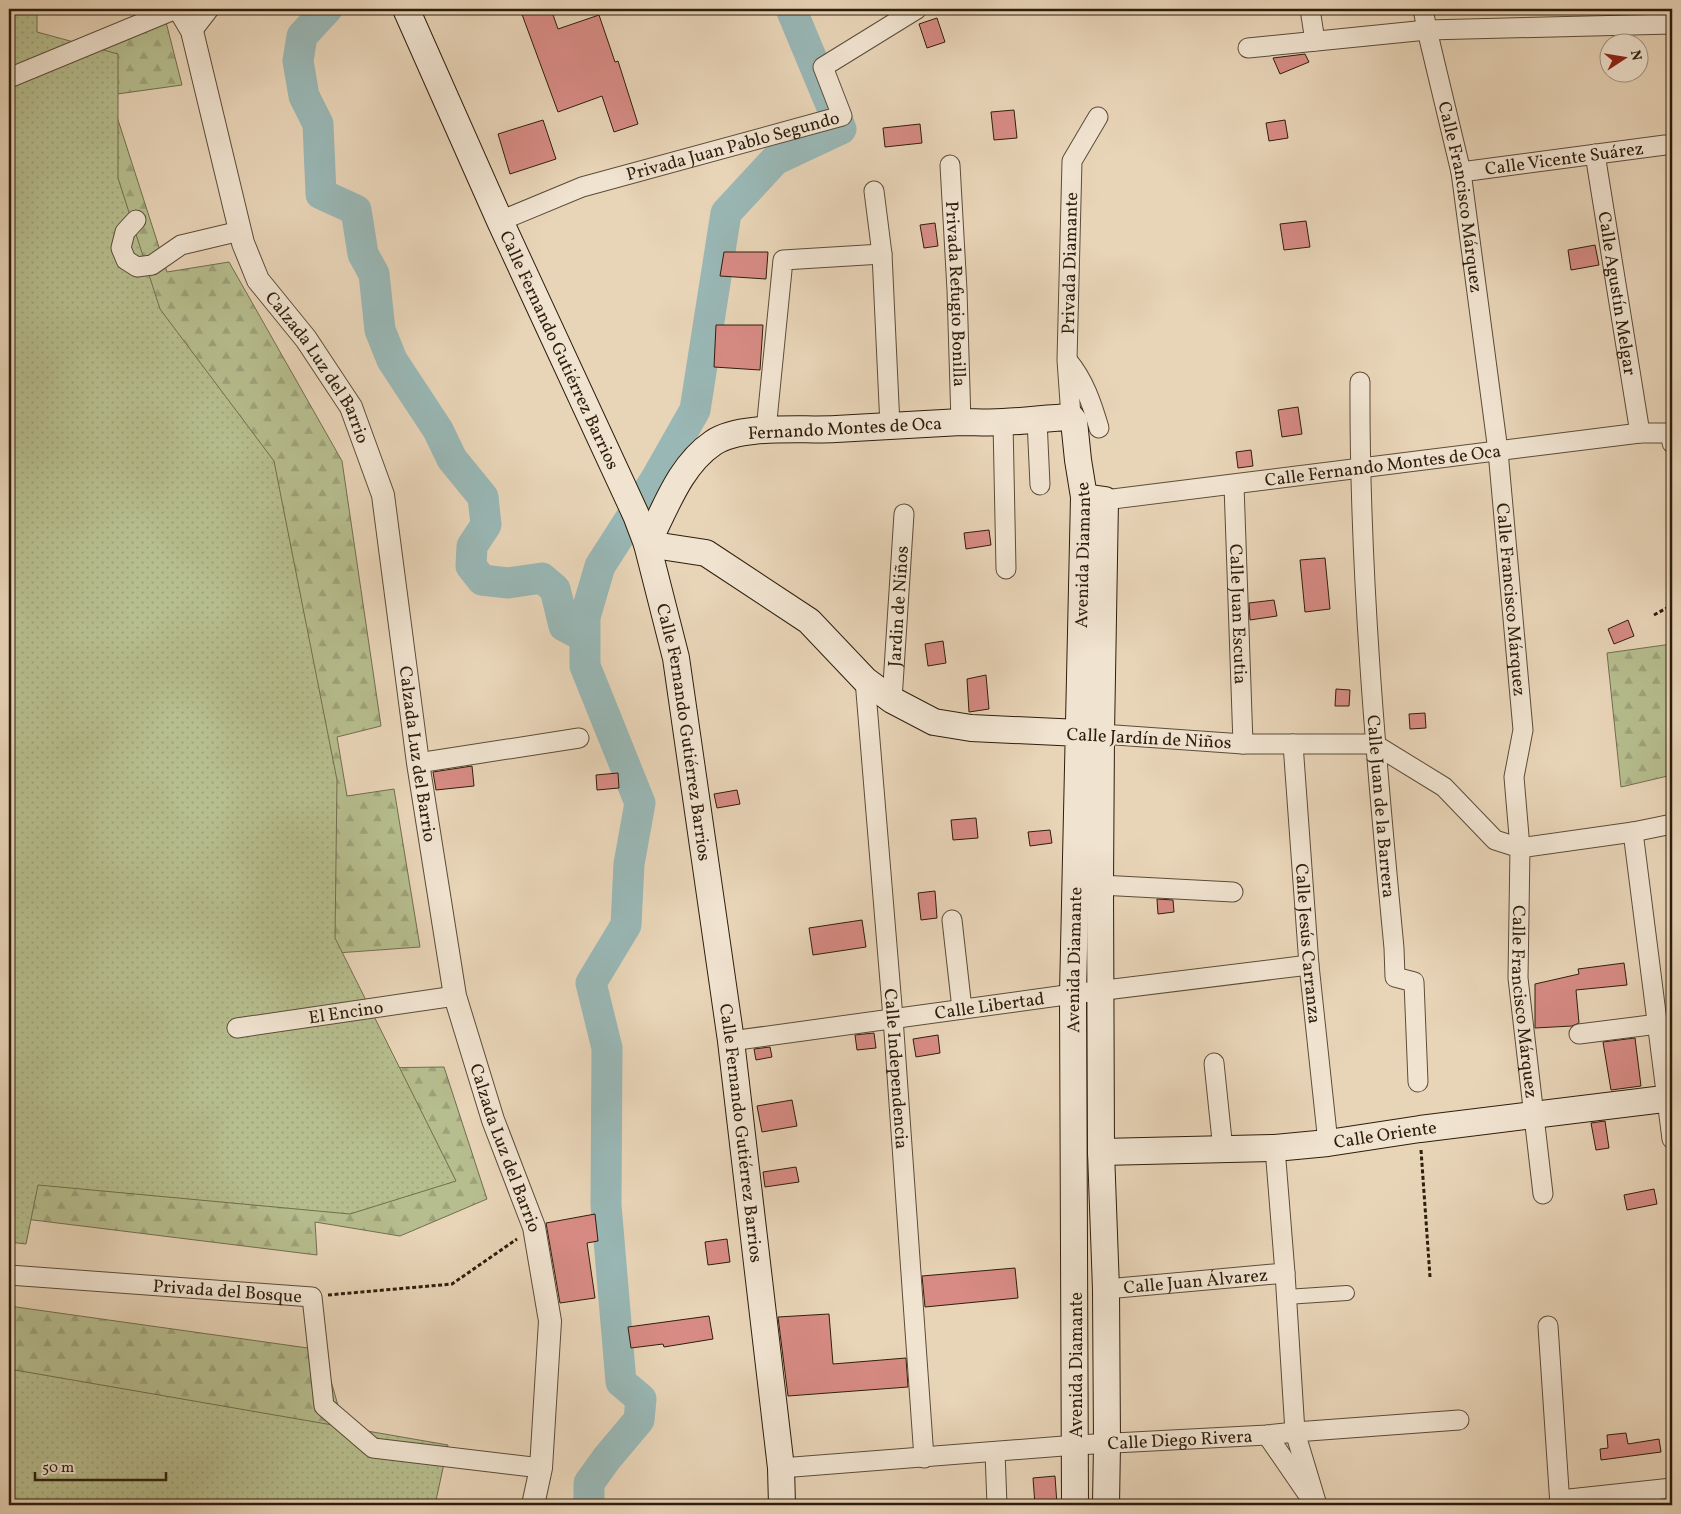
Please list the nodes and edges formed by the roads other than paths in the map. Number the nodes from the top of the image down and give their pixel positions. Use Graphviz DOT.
graph roads {
  1 [pos="178,9"];
  2 [pos="209,9"];
  3 [pos="406,9"];
  4 [pos="917,9"];
  5 [pos="1310,9"];
  6 [pos="1423,9"];
  7 [pos="1672,24"];
  8 [pos="1427,30"];
  9 [pos="192,31"];
  10 [pos="1315,41"];
  11 [pos="1248,48"];
  12 [pos="9,78"];
  13 [pos="1098,117"];
  14 [pos="1665,145"];
  15 [pos="1595,154"];
  16 [pos="950,165"];
  17 [pos="1461,172"];
  18 [pos="874,191"];
  19 [pos="136,220"];
  20 [pos="500,221"];
  21 [pos="240,231"];
  22 [pos="882,254"];
  23 [pos="1067,360"];
  24 [pos="1360,382"];
  25 [pos="1071,417"];
  26 [pos="1037,420"];
  27 [pos="962,422"];
  28 [pos="1003,422"];
  29 [pos="890,426"];
  30 [pos="1099,428"];
  31 [pos="766,430"];
  32 [pos="1640,433"];
  33 [pos="1672,443"];
  34 [pos="1498,451"];
  35 [pos="1360,468"];
  36 [pos="1040,485"];
  37 [pos="1234,485"];
  38 [pos="1094,499"];
  39 [pos="904,514"];
  40 [pos="648,544"];
  41 [pos="1006,569"];
  42 [pos="865,680"];
  43 [pos="892,700"];
  44 [pos="1090,734"];
  45 [pos="579,738"];
  46 [pos="1243,744"];
  47 [pos="1293,744"];
  48 [pos="1374,744"];
  49 [pos="418,764"];
  50 [pos="1672,824"];
  51 [pos="1633,832"];
  52 [pos="1520,848"];
  53 [pos="1100,885"];
  54 [pos="1233,892"];
  55 [pos="952,920"];
  56 [pos="1309,965"];
  57 [pos="1101,992"];
  58 [pos="1073,994"];
  59 [pos="455,996"];
  60 [pos="962,1009"];
  61 [pos="893,1018"];
  62 [pos="1658,1024"];
  63 [pos="237,1028"];
  64 [pos="1579,1034"];
  65 [pos="731,1041"];
  66 [pos="1214,1063"];
  67 [pos="1418,1082"];
  68 [pos="1670,1098"];
  69 [pos="1534,1115"];
  70 [pos="1672,1139"];
  71 [pos="1328,1142"];
  72 [pos="1275,1148"];
  73 [pos="1223,1150"];
  74 [pos="1101,1152"];
  75 [pos="1543,1194"];
  76 [pos="1285,1273"];
  77 [pos="9,1275"];
  78 [pos="1106,1289"];
  79 [pos="1347,1293"];
  80 [pos="1286,1297"];
  81 [pos="1548,1326"];
  82 [pos="1460,1420"];
  83 [pos="1295,1432"];
  84 [pos="1267,1435"];
  85 [pos="1107,1444"];
  86 [pos="1076,1445"];
  87 [pos="995,1452"];
  88 [pos="924,1458"];
  89 [pos="541,1468"];
  90 [pos="781,1468"];
  91 [pos="1672,1488"];
  92 [pos="1560,1503"];
  93 [pos="533,1505"];
  94 [pos="782,1505"];
  95 [pos="997,1505"];
  96 [pos="1075,1505"];
  97 [pos="1106,1505"];
  98 [pos="1316,1505"];
  1 -- 9 [label="street, Calzada Luz del Barrio"];
  1 -- 12 [label="street"];
  2 -- 9 [label="street"];
  3 -- 20 [label="main road, Calle Fernando Gutiérrez Barrios"];
  4 -- 20 [label="street, Privada Juan Pablo Segundo"];
  5 -- 10 [label="street"];
  6 -- 8 [label="street, Calle Francisco Márquez"];
  7 -- 8 [label="street"];
  8 -- 10 [label="street"];
  8 -- 17 [label="street, Calle Francisco Márquez"];
  9 -- 21 [label="street, Calzada Luz del Barrio"];
  10 -- 11 [label="street"];
  13 -- 23 [label="street, Privada Diamante"];
  14 -- 15 [label="street, Calle Vicente Suárez"];
  15 -- 17 [label="street, Calle Vicente Suárez"];
  15 -- 32 [label="street, Calle Agustín Melgar"];
  16 -- 27 [label="street, Privada Refugio Bonilla"];
  17 -- 34 [label="street, Calle Francisco Márquez"];
  18 -- 22 [label="street"];
  19 -- 21 [label="street"];
  20 -- 40 [label="main road, Calle Fernando Gutiérrez Barrios"];
  21 -- 49 [label="street, Calzada Luz del Barrio"];
  22 -- 29 [label="street"];
  22 -- 31 [label="street"];
  23 -- 25 [label="street, Privada Diamante"];
  23 -- 30 [label="street"];
  24 -- 35 [label="street, Calle Juan de la Barrera"];
  25 -- 26 [label="main road, Fernando Montes de Oca"];
  25 -- 38 [label="main road, Avenida Diamante"];
  26 -- 28 [label="main road, Fernando Montes de Oca"];
  26 -- 36 [label="street"];
  27 -- 28 [label="main road, Fernando Montes de Oca"];
  27 -- 29 [label="main road, Fernando Montes de Oca"];
  28 -- 41 [label="street"];
  29 -- 31 [label="main road, Fernando Montes de Oca"];
  31 -- 40 [label="main road, Fernando Montes de Oca"];
  32 -- 33 [label="street, Calle Fernando Montes de Oca"];
  32 -- 34 [label="street, Calle Fernando Montes de Oca"];
  34 -- 35 [label="street, Calle Fernando Montes de Oca"];
  34 -- 52 [label="street, Calle Francisco Márquez"];
  35 -- 37 [label="street, Calle Fernando Montes de Oca"];
  35 -- 48 [label="street, Calle Juan de la Barrera"];
  37 -- 38 [label="street, Calle Fernando Montes de Oca"];
  37 -- 46 [label="street, Calle Juan Escutia"];
  38 -- 44 [label="main road, Avenida Diamante"];
  39 -- 43 [label="street, Jardin de Niños"];
  40 -- 42 [label="main road, Calle Jardín de Niños"];
  40 -- 65 [label="main road, Calle Fernando Gutiérrez Barrios"];
  42 -- 43 [label="main road, Calle Jardín de Niños"];
  42 -- 61 [label="street, Calle Independencia"];
  43 -- 44 [label="main road, Calle Jardín de Niños"];
  44 -- 46 [label="street, Calle Jardín de Niños"];
  44 -- 53 [label="main road, Avenida Diamante"];
  44 -- 58 [label="main road, Avenida Diamante"];
  45 -- 49 [label="street"];
  46 -- 47 [label="street, Calle Jardín de Niños"];
  47 -- 48 [label="street, Calle Jardín de Niños"];
  47 -- 56 [label="street, Calle Jesús Carranza"];
  48 -- 52 [label="street"];
  48 -- 67 [label="street, Calle Juan de la Barrera"];
  49 -- 59 [label="street, Calzada Luz del Barrio"];
  50 -- 51 [label="street"];
  51 -- 52 [label="street"];
  51 -- 62 [label="street"];
  52 -- 69 [label="street, Calle Francisco Márquez"];
  53 -- 54 [label="street"];
  53 -- 57 [label="main road, Avenida Diamante"];
  55 -- 60 [label="street"];
  56 -- 57 [label="street, Calle Libertad"];
  56 -- 71 [label="street, Calle Jesús Carranza"];
  57 -- 58 [label="street, Calle Libertad"];
  57 -- 74 [label="main road, Avenida Diamante"];
  58 -- 60 [label="street, Calle Libertad"];
  58 -- 86 [label="main road, Avenida Diamante"];
  59 -- 63 [label="street, El Encino"];
  59 -- 89 [label="street, Calzada Luz del Barrio"];
  60 -- 61 [label="street, Calle Libertad"];
  61 -- 65 [label="street, Calle Libertad"];
  61 -- 88 [label="street, Calle Independencia"];
  62 -- 64 [label="street"];
  62 -- 68 [label="street"];
  65 -- 90 [label="main road, Calle Fernando Gutiérrez Barrios"];
  66 -- 73 [label="street"];
  68 -- 69 [label="main road, Calle Oriente"];
  68 -- 70 [label="street"];
  69 -- 71 [label="main road, Calle Oriente"];
  69 -- 75 [label="street, Calle Francisco Márquez"];
  71 -- 72 [label="main road, Calle Oriente"];
  72 -- 73 [label="main road, Calle Oriente"];
  72 -- 76 [label="street"];
  73 -- 74 [label="main road, Calle Oriente"];
  74 -- 78 [label="main road, Avenida Diamante"];
  76 -- 78 [label="street, Calle Juan Álvarez"];
  76 -- 80 [label="street"];
  77 -- 89 [label="street, Privada del Bosque"];
  78 -- 85 [label="main road, Avenida Diamante"];
  79 -- 80 [label="street"];
  80 -- 83 [label="street"];
  81 -- 92 [label="street"];
  82 -- 83 [label="street, Calle Diego Rivera"];
  83 -- 84 [label="street, Calle Diego Rivera"];
  83 -- 98 [label="street"];
  84 -- 85 [label="street, Calle Diego Rivera"];
  84 -- 98 [label="street"];
  85 -- 86 [label="street, Calle Diego Rivera"];
  85 -- 97 [label="main road, Avenida Diamante"];
  86 -- 87 [label="street, Calle Diego Rivera"];
  86 -- 96 [label="main road, Avenida Diamante"];
  87 -- 88 [label="street, Calle Diego Rivera"];
  87 -- 95 [label="street"];
  88 -- 90 [label="street, Calle Diego Rivera"];
  89 -- 93 [label="street, Calzada Luz del Barrio"];
  90 -- 94 [label="main road, Calle Fernando Gutiérrez Barrios"];
  91 -- 92 [label="street"];
}
